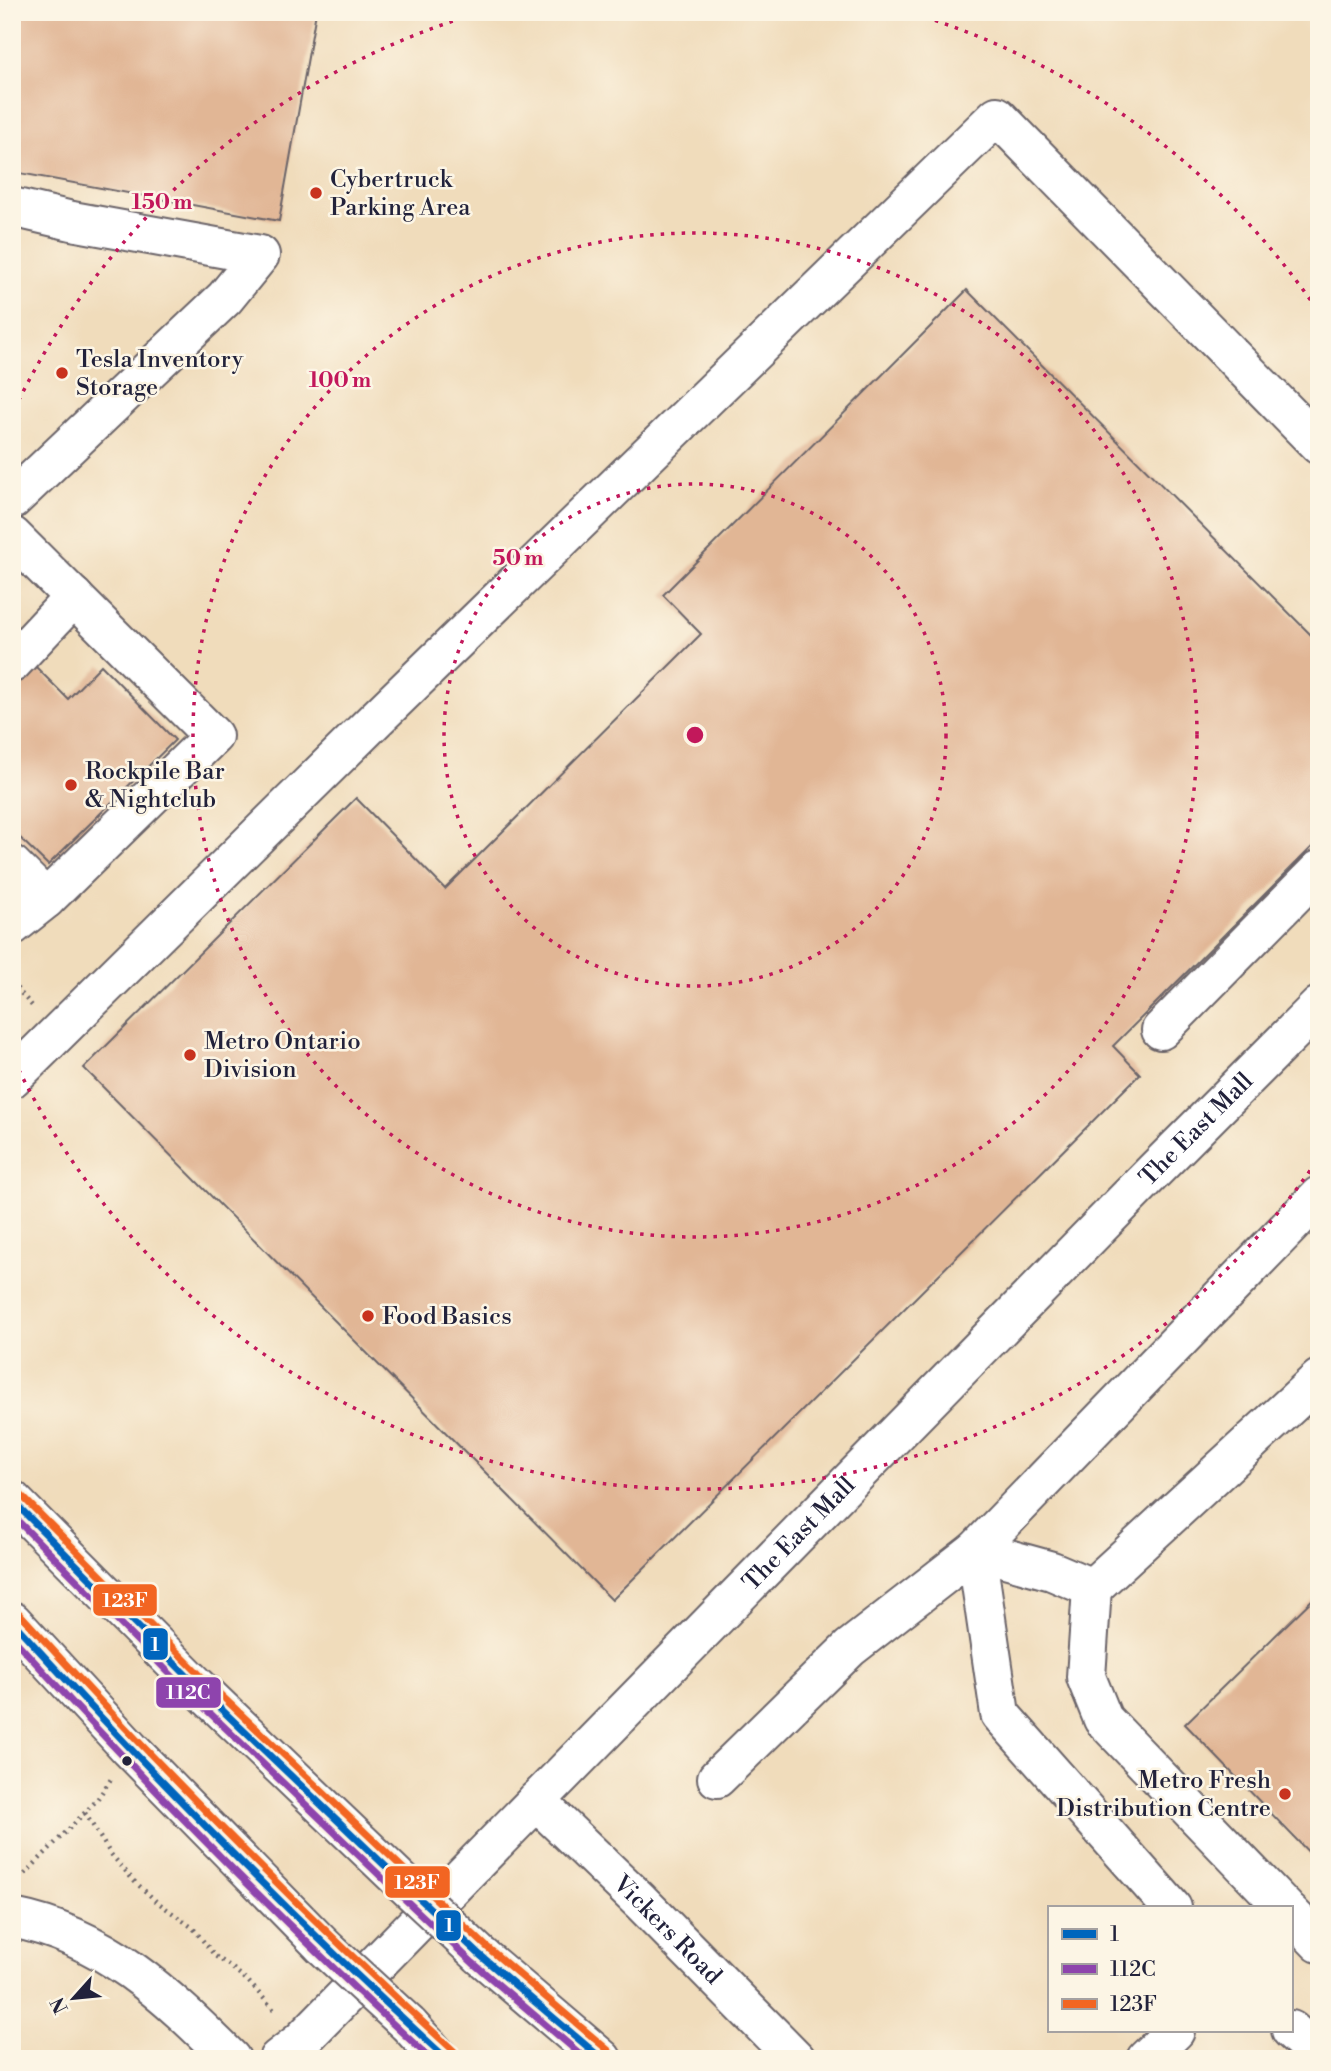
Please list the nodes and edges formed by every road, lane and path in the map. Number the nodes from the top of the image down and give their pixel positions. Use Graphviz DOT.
graph roads {
  1 [pos="12,207"];
  2 [pos="1319,444"];
  3 [pos="12,500"];
  4 [pos="12,537"];
  5 [pos="74,597"];
  6 [pos="17,648"];
  7 [pos="12,865"];
  8 [pos="1319,870"];
  9 [pos="46,899"];
  10 [pos="12,926"];
  11 [pos="1319,1006"];
  12 [pos="1161,1030"];
  13 [pos="12,1078"];
  14 [pos="1319,1196"];
  15 [pos="1319,1379"];
  16 [pos="12,1500"];
  17 [pos="976,1550"];
  18 [pos="1092,1588"];
  19 [pos="12,1622"];
  20 [pos="130,1749"];
  21 [pos="717,1778"];
  22 [pos="536,1801"];
  23 [pos="85,1813"];
  24 [pos="12,1877"];
  25 [pos="1170,1906"];
  26 [pos="1284,1906"];
  27 [pos="1292,1915"];
  28 [pos="12,1918"];
  29 [pos="1319,1943"];
  30 [pos="275,2011"];
  31 [pos="409,2025"];
  32 [pos="1292,2031"];
  33 [pos="1174,2032"];
  34 [pos="219,2047"];
  35 [pos="1319,2055"];
  36 [pos="278,2059"];
  37 [pos="440,2059"];
  38 [pos="447,2059"];
  39 [pos="602,2059"];
  40 [pos="796,2059"];
  41 [pos="1146,2059"];
  1 -- 3 [label="main road"];
  2 -- 13 [label="main road"];
  4 -- 5 [label="main road"];
  5 -- 6 [label="main road"];
  5 -- 9 [label="main road"];
  7 -- 9 [label="main road"];
  8 -- 12 [label="main road"];
  9 -- 10 [label="main road"];
  11 -- 22 [label="main road, The East Mall"];
  14 -- 17 [label="main road"];
  15 -- 18 [label="main road"];
  16 -- 39 [label="main road, bridge"];
  17 -- 18 [label="main road"];
  17 -- 21 [label="main road"];
  17 -- 25 [label="main road"];
  18 -- 26 [label="main road"];
  19 -- 20 [label="main road"];
  20 -- 23 [label="path"];
  20 -- 31 [label="main road, bridge"];
  22 -- 36 [label="main road, The East Mall"];
  22 -- 40 [label="main road, Vickers Road"];
  23 -- 24 [label="path"];
  23 -- 30 [label="path"];
  27 -- 29 [label="main road"];
  28 -- 34 [label="main road"];
  31 -- 37 [label="main road"];
  31 -- 38 [label="main road"];
  32 -- 35 [label="main road"];
  33 -- 41 [label="main road"];
}
